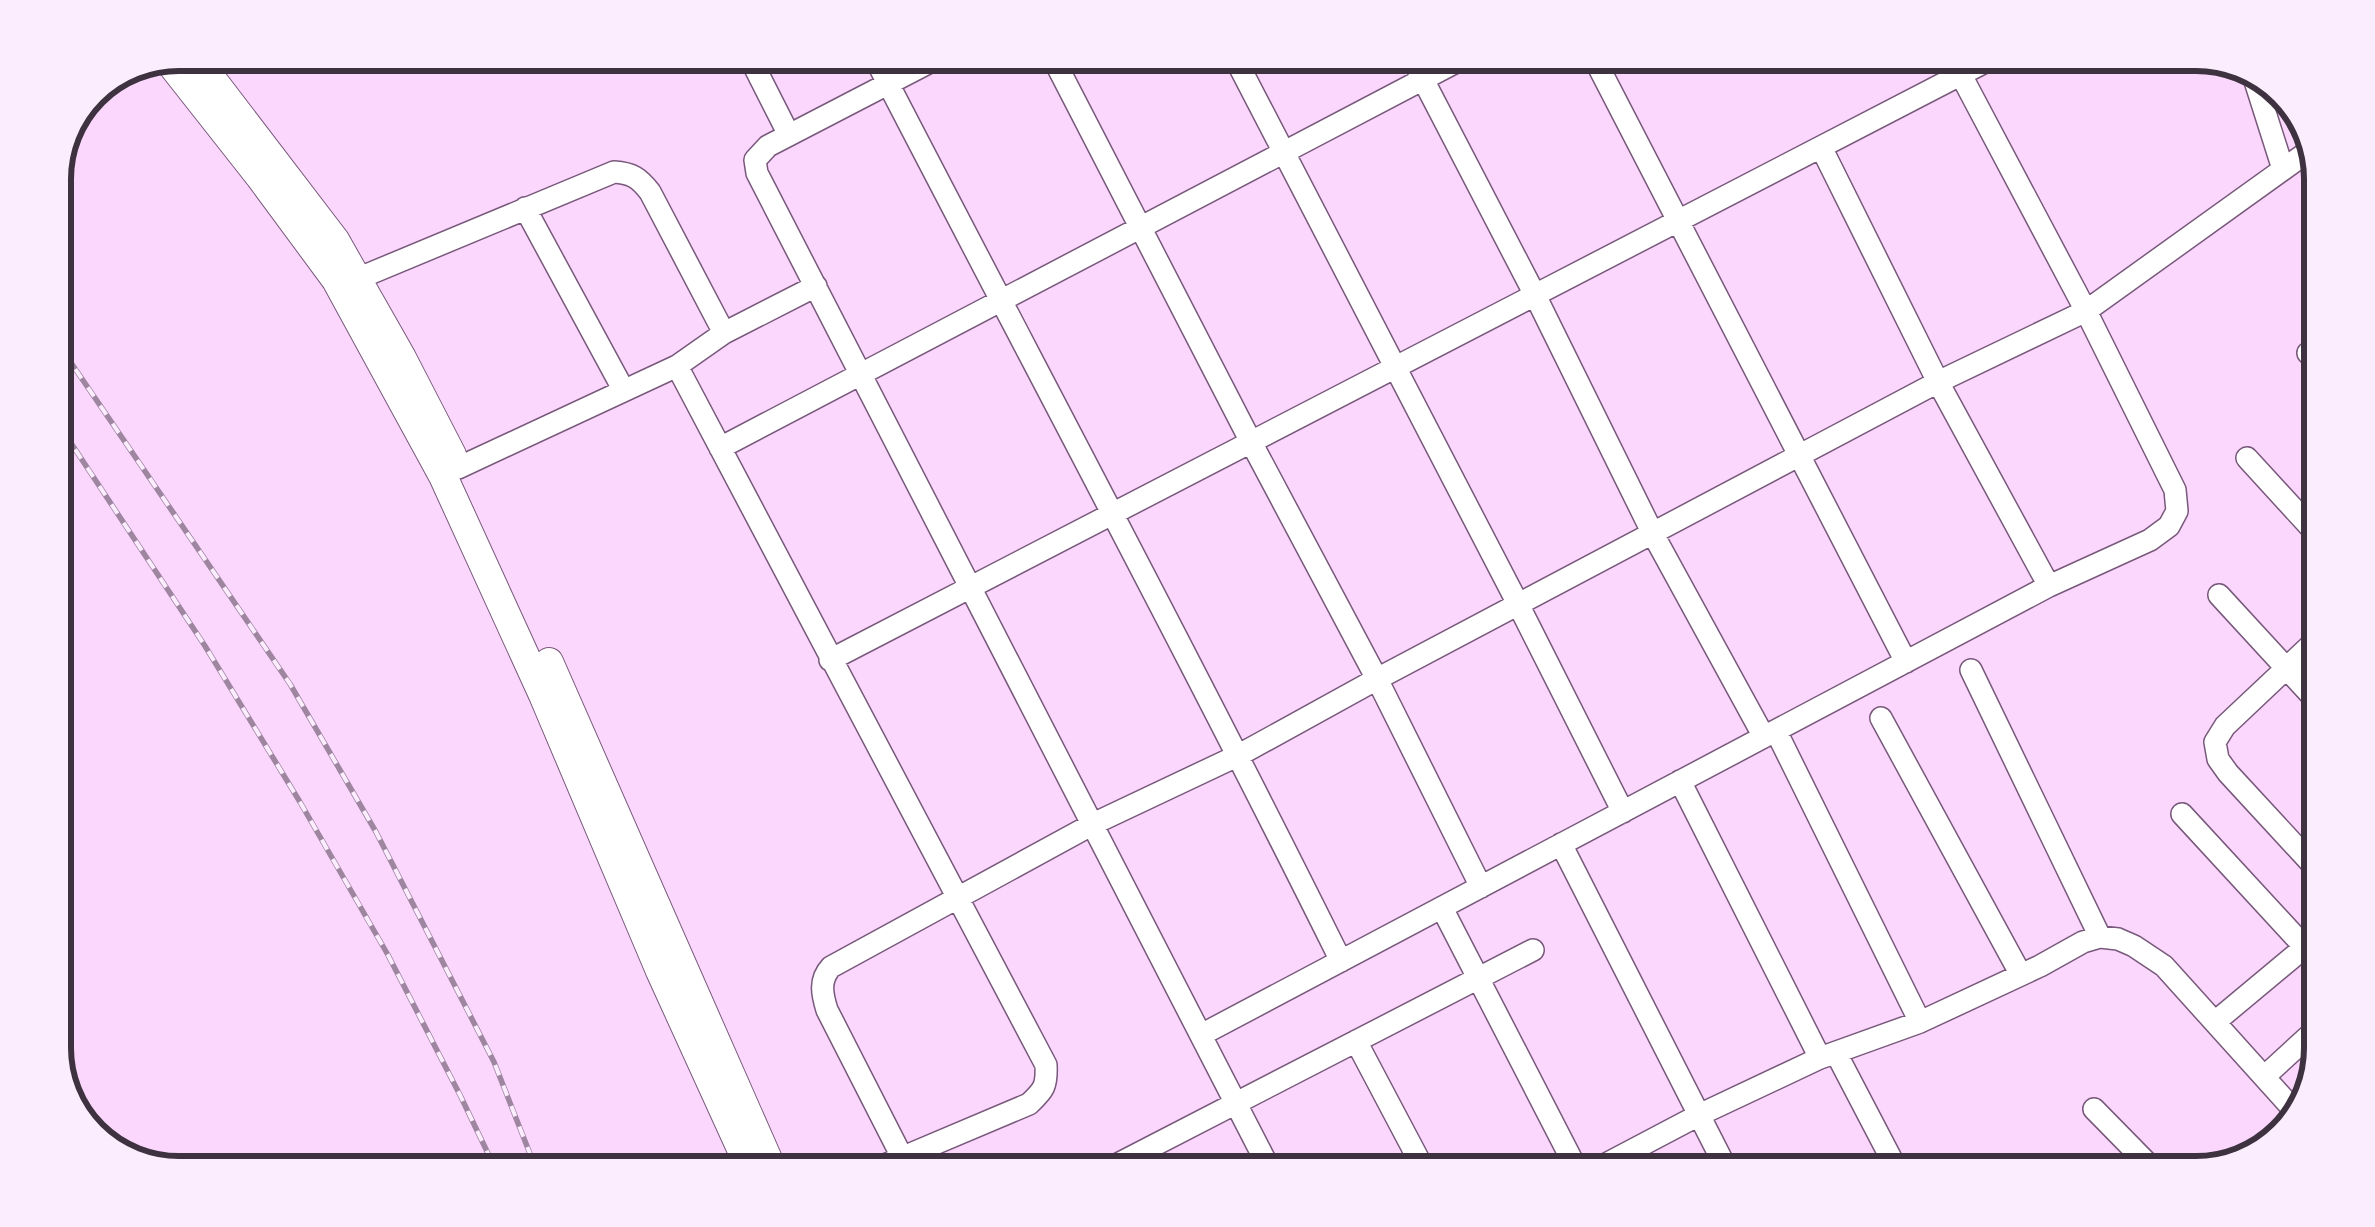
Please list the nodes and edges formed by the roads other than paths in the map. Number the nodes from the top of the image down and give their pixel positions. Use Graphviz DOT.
graph roads {
  1 [pos="177,71"];
  2 [pos="206,71"];
  3 [pos="757,71"];
  4 [pos="882,71"];
  5 [pos="913,71"];
  6 [pos="1060,71"];
  7 [pos="1242,71"];
  8 [pos="1419,71"];
  9 [pos="1601,71"];
  10 [pos="1968,71"];
  11 [pos="1961,75"];
  12 [pos="888,84"];
  13 [pos="2257,91"];
  14 [pos="789,135"];
  15 [pos="1821,147"];
  16 [pos="1283,153"];
  17 [pos="2301,156"];
  18 [pos="2283,169"];
  19 [pos="525,208"];
  20 [pos="1677,222"];
  21 [pos="1140,228"];
  22 [pos="357,279"];
  23 [pos="816,286"];
  24 [pos="1535,295"];
  25 [pos="1001,300"];
  26 [pos="2086,311"];
  27 [pos="724,333"];
  28 [pos="677,366"];
  29 [pos="1394,368"];
  30 [pos="860,374"];
  31 [pos="1938,382"];
  32 [pos="623,390"];
  33 [pos="1251,442"];
  34 [pos="720,448"];
  35 [pos="1797,456"];
  36 [pos="2247,458"];
  37 [pos="458,468"];
  38 [pos="1111,514"];
  39 [pos="2304,520"];
  40 [pos="1653,534"];
  41 [pos="2049,586"];
  42 [pos="971,587"];
  43 [pos="2219,595"];
  44 [pos="1518,604"];
  45 [pos="2304,651"];
  46 [pos="830,660"];
  47 [pos="1906,662"];
  48 [pos="2286,668"];
  49 [pos="1971,670"];
  50 [pos="1377,679"];
  51 [pos="2304,687"];
  52 [pos="1881,718"];
  53 [pos="1770,734"];
  54 [pos="1239,755"];
  55 [pos="1680,782"];
  56 [pos="1623,812"];
  57 [pos="2182,814"];
  58 [pos="1093,824"];
  59 [pos="1561,844"];
  60 [pos="2304,855"];
  61 [pos="1481,887"];
  62 [pos="958,897"];
  63 [pos="1442,908"];
  64 [pos="2100,937"];
  65 [pos="2304,946"];
  66 [pos="1533,950"];
  67 [pos="2304,955"];
  68 [pos="1341,961"];
  69 [pos="2020,975"];
  70 [pos="1478,979"];
  71 [pos="1920,1022"];
  72 [pos="2215,1022"];
  73 [pos="1201,1035"];
  74 [pos="2304,1040"];
  75 [pos="1356,1042"];
  76 [pos="1828,1055"];
  77 [pos="2264,1077"];
  78 [pos="2288,1103"];
  79 [pos="1236,1104"];
  80 [pos="2094,1109"];
  81 [pos="1699,1116"];
  82 [pos="744,1156"];
  83 [pos="767,1156"];
  84 [pos="893,1156"];
  85 [pos="907,1156"];
  86 [pos="1134,1156"];
  87 [pos="1264,1156"];
  88 [pos="1417,1156"];
  89 [pos="1570,1156"];
  90 [pos="1622,1156"];
  91 [pos="1720,1156"];
  92 [pos="1889,1156"];
  93 [pos="2140,1156"];
  1 -- 82 [label="street"];
  2 -- 22 [label="street"];
  3 -- 14 [label="street"];
  4 -- 12 [label="street"];
  5 -- 12 [label="street"];
  6 -- 21 [label="street"];
  7 -- 16 [label="street"];
  8 -- 16 [label="street"];
  8 -- 24 [label="street"];
  9 -- 20 [label="street"];
  10 -- 11 [label="street"];
  11 -- 15 [label="street"];
  11 -- 26 [label="street"];
  12 -- 14 [label="street"];
  12 -- 25 [label="street"];
  13 -- 18 [label="street"];
  14 -- 23 [label="street"];
  15 -- 20 [label="street"];
  15 -- 31 [label="street"];
  16 -- 21 [label="street"];
  16 -- 29 [label="street"];
  17 -- 18 [label="street"];
  18 -- 26 [label="street"];
  19 -- 22 [label="street"];
  19 -- 27 [label="street"];
  19 -- 32 [label="street"];
  20 -- 24 [label="street"];
  20 -- 35 [label="street"];
  21 -- 25 [label="street"];
  21 -- 33 [label="street"];
  22 -- 37 [label="street"];
  23 -- 27 [label="street"];
  23 -- 30 [label="street"];
  24 -- 29 [label="street"];
  24 -- 40 [label="street"];
  25 -- 30 [label="street"];
  25 -- 38 [label="street"];
  26 -- 31 [label="street"];
  26 -- 41 [label="street"];
  27 -- 28 [label="street"];
  28 -- 32 [label="street"];
  28 -- 34 [label="street"];
  29 -- 33 [label="street"];
  29 -- 44 [label="street"];
  30 -- 34 [label="street"];
  30 -- 42 [label="street"];
  31 -- 35 [label="street"];
  31 -- 41 [label="street"];
  32 -- 37 [label="street"];
  33 -- 38 [label="street"];
  33 -- 50 [label="street"];
  34 -- 46 [label="street"];
  35 -- 40 [label="street"];
  35 -- 47 [label="street"];
  36 -- 39 [label="street"];
  37 -- 83 [label="street"];
  38 -- 42 [label="street"];
  38 -- 54 [label="street"];
  40 -- 44 [label="street"];
  40 -- 53 [label="street"];
  41 -- 47 [label="street"];
  42 -- 46 [label="street"];
  42 -- 58 [label="street"];
  43 -- 48 [label="street"];
  44 -- 50 [label="street"];
  44 -- 56 [label="street"];
  45 -- 48 [label="street"];
  46 -- 62 [label="street"];
  47 -- 53 [label="street"];
  48 -- 51 [label="street"];
  48 -- 60 [label="street"];
  49 -- 64 [label="street"];
  50 -- 54 [label="street"];
  50 -- 61 [label="street"];
  52 -- 69 [label="street"];
  53 -- 55 [label="street"];
  53 -- 71 [label="street"];
  54 -- 58 [label="street"];
  54 -- 68 [label="street"];
  55 -- 56 [label="street"];
  55 -- 76 [label="street"];
  56 -- 59 [label="street"];
  57 -- 65 [label="street"];
  58 -- 62 [label="street"];
  58 -- 73 [label="street"];
  59 -- 61 [label="street"];
  59 -- 81 [label="street"];
  61 -- 63 [label="street"];
  62 -- 84 [label="street"];
  62 -- 85 [label="street"];
  63 -- 68 [label="street"];
  63 -- 70 [label="street"];
  64 -- 69 [label="street"];
  64 -- 72 [label="street"];
  66 -- 70 [label="street"];
  67 -- 72 [label="street"];
  68 -- 73 [label="street"];
  69 -- 71 [label="street"];
  70 -- 75 [label="street"];
  70 -- 89 [label="street"];
  71 -- 76 [label="street"];
  72 -- 77 [label="street"];
  73 -- 79 [label="street"];
  74 -- 77 [label="street"];
  75 -- 79 [label="street"];
  75 -- 88 [label="street"];
  76 -- 81 [label="street"];
  76 -- 92 [label="street"];
  77 -- 78 [label="street"];
  79 -- 86 [label="street"];
  79 -- 87 [label="street"];
  80 -- 93 [label="street"];
  81 -- 90 [label="street"];
  81 -- 91 [label="street"];
}
